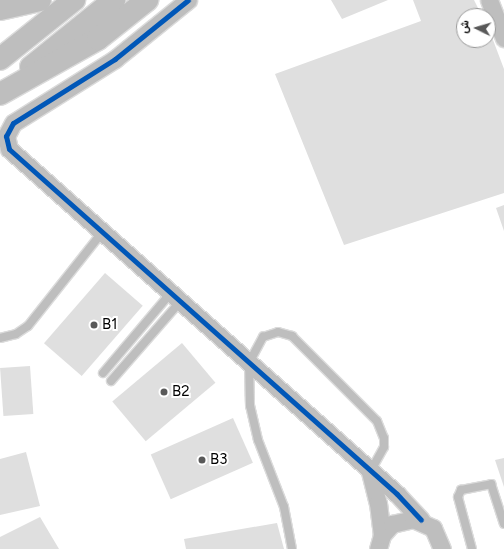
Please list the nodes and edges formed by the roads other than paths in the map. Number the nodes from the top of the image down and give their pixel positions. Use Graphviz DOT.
graph roads {
  1 [pos="40,0"];
  2 [pos="74,0"];
  3 [pos="114,0"];
  4 [pos="147,0"];
  5 [pos="188,0"];
  6 [pos="489,0"];
  7 [pos="0,9"];
  8 [pos="504,38"];
  9 [pos="0,59"];
  10 [pos="0,93"];
  11 [pos="4,130"];
  12 [pos="101,234"];
  13 [pos="175,298"];
  14 [pos="0,338"];
  15 [pos="249,363"];
  16 [pos="102,373"];
  17 [pos="111,381"];
  18 [pos="370,472"];
  19 [pos="420,520"];
  20 [pos="504,524"];
  21 [pos="380,542"];
  22 [pos="292,549"];
  23 [pos="442,549"];
  24 [pos="472,549"];
  1 -- 7 [label="highway"];
  2 -- 9 [label="highway"];
  3 -- 10 [label="highway"];
  4 -- 10 [label="highway"];
  5 -- 11 [label="street"];
  6 -- 8 [label="street"];
  11 -- 12 [label="street"];
  12 -- 13 [label="street"];
  12 -- 14 [label="lane"];
  13 -- 15 [label="street"];
  13 -- 16 [label="lane"];
  13 -- 17 [label="lane"];
  15 -- 18 [label="street"];
  15 -- 18 [label="lane"];
  15 -- 22 [label="lane"];
  18 -- 19 [label="street"];
  18 -- 21 [label="street"];
  19 -- 21 [label="street"];
  19 -- 23 [label="street"];
  20 -- 24 [label="lane"];
}
